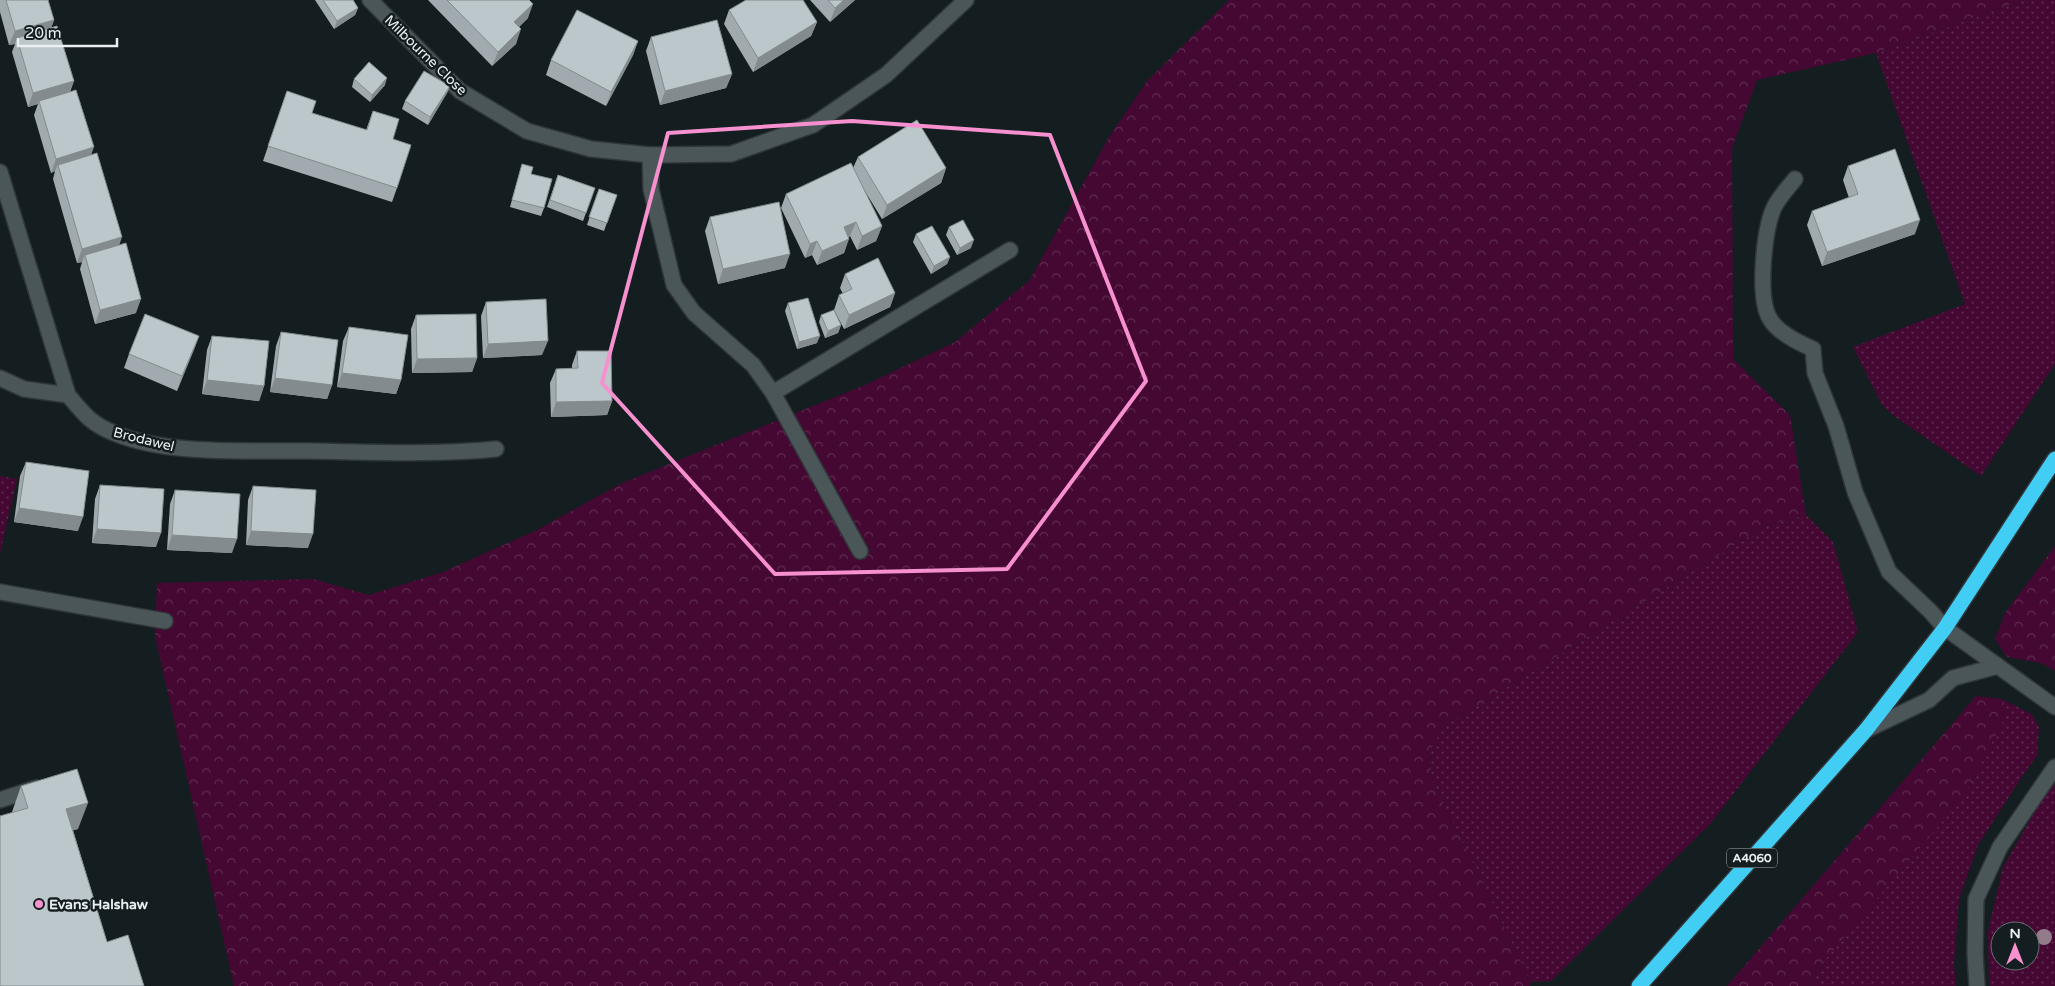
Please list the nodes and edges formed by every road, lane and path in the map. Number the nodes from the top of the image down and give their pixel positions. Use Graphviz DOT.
graph roads {
  1 [pos="370,0"];
  2 [pos="966,0"];
  3 [pos="650,155"];
  4 [pos="0,172"];
  5 [pos="1795,179"];
  6 [pos="1010,250"];
  7 [pos="0,378"];
  8 [pos="773,393"];
  9 [pos="68,394"];
  10 [pos="496,449"];
  11 [pos="2055,459"];
  12 [pos="860,551"];
  13 [pos="0,592"];
  14 [pos="165,621"];
  15 [pos="1944,628"];
  16 [pos="1998,666"];
  17 [pos="2055,707"];
  18 [pos="1866,730"];
  19 [pos="2055,767"];
  20 [pos="51,783"];
  21 [pos="0,800"];
  22 [pos="1639,986"];
  23 [pos="1977,986"];
  1 -- 3 [label="street, Milbourne Close"];
  2 -- 3 [label="street, Milbourne Close"];
  3 -- 8 [label="street"];
  4 -- 9 [label="street, Brodawel"];
  5 -- 15 [label="street"];
  6 -- 8 [label="street"];
  7 -- 9 [label="street"];
  8 -- 12 [label="street"];
  9 -- 10 [label="street, Brodawel"];
  11 -- 15 [label="highway, A4060"];
  13 -- 14 [label="street"];
  15 -- 16 [label="street"];
  15 -- 18 [label="highway, A4060"];
  16 -- 17 [label="street"];
  16 -- 18 [label="street"];
  18 -- 22 [label="highway, A4060"];
  19 -- 23 [label="street"];
  20 -- 21 [label="street"];
}
